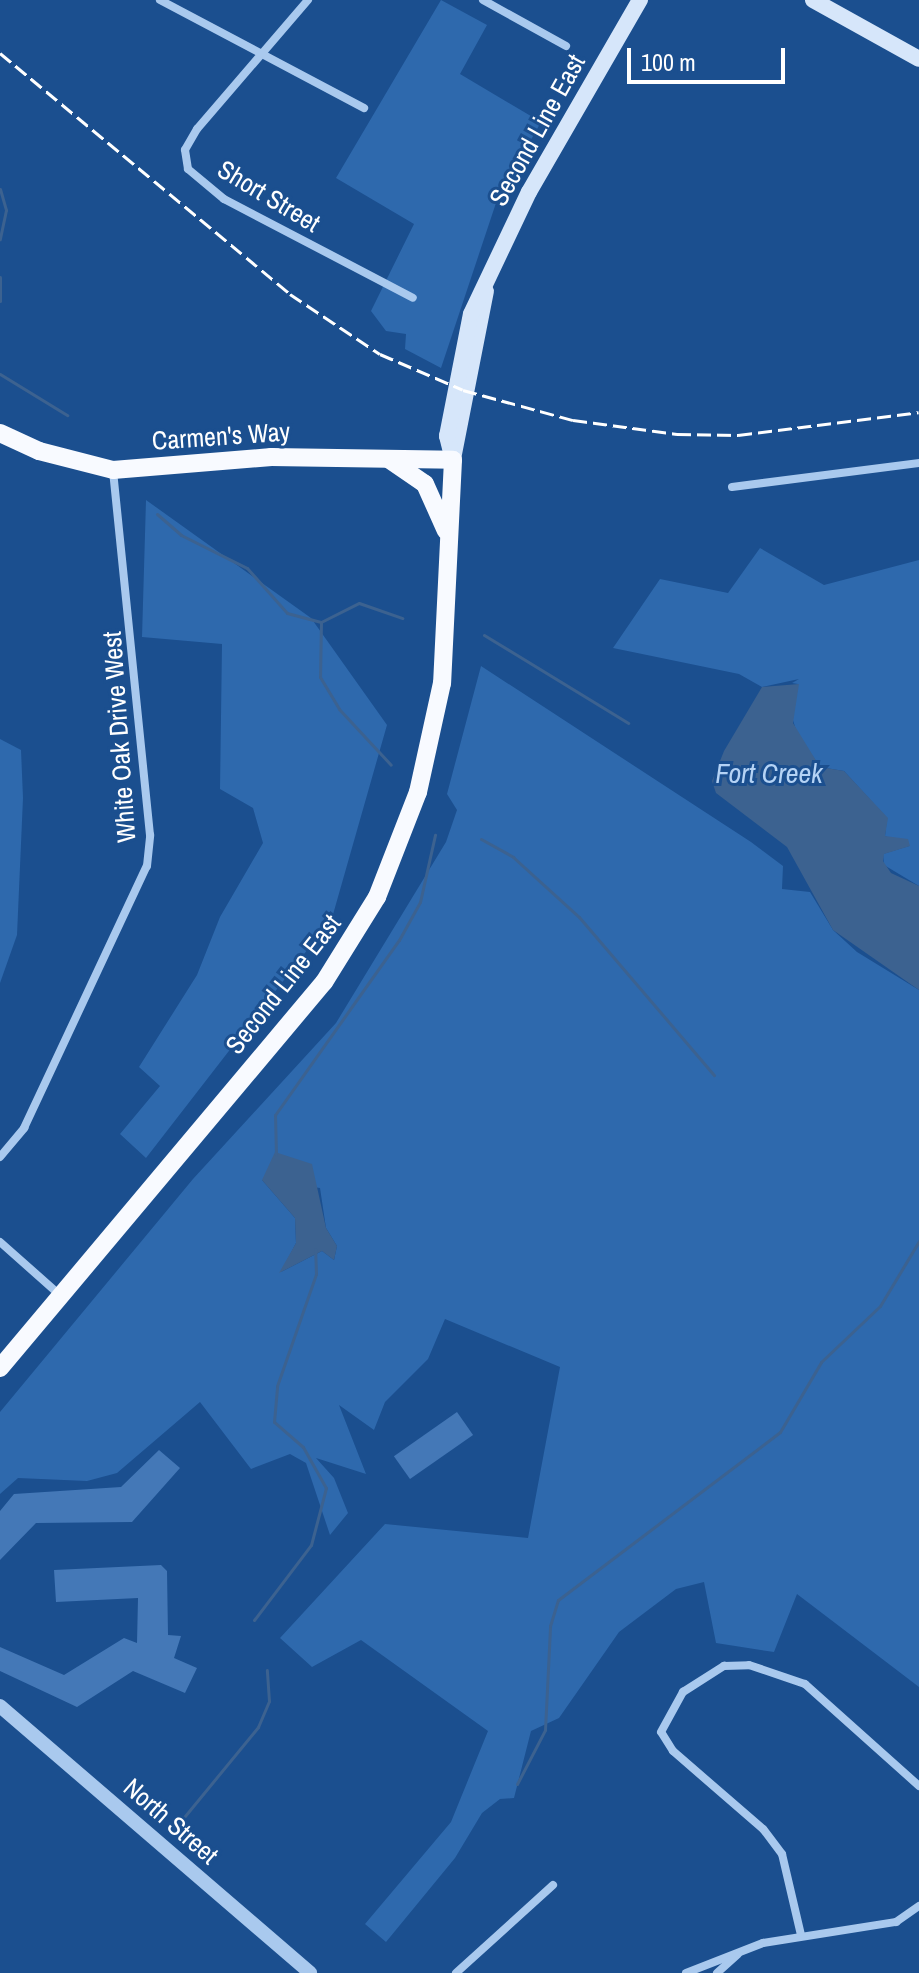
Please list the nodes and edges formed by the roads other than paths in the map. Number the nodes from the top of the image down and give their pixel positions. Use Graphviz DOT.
graph roads {
  1 [pos="160,0"];
  2 [pos="308,0"];
  3 [pos="483,0"];
  4 [pos="640,0"];
  5 [pos="813,0"];
  6 [pos="566,46"];
  7 [pos="262,55"];
  8 [pos="919,59"];
  9 [pos="364,108"];
  10 [pos="413,298"];
  11 [pos="0,433"];
  12 [pos="380,456"];
  13 [pos="453,460"];
  14 [pos="919,463"];
  15 [pos="113,470"];
  16 [pos="732,487"];
  17 [pos="448,537"];
  18 [pos="0,1157"];
  19 [pos="0,1242"];
  20 [pos="61,1296"];
  21 [pos="0,1368"];
  22 [pos="0,1706"];
  23 [pos="919,1786"];
  24 [pos="553,1885"];
  25 [pos="919,1906"];
  26 [pos="801,1935"];
  27 [pos="741,1951"];
  28 [pos="310,1973"];
  29 [pos="456,1973"];
  30 [pos="686,1973"];
  31 [pos="717,1973"];
  1 -- 7 [label="street"];
  2 -- 7 [label="street, Short Street"];
  3 -- 6 [label="street"];
  4 -- 13 [label="main road, Second Line East"];
  5 -- 8 [label="main road"];
  7 -- 9 [label="street"];
  7 -- 10 [label="street, Short Street"];
  11 -- 15 [label="highway, Carmen's Way"];
  12 -- 13 [label="highway, Carmen's Way"];
  12 -- 15 [label="highway, Carmen's Way"];
  12 -- 17 [label="highway"];
  13 -- 17 [label="highway, Second Line East"];
  14 -- 16 [label="street"];
  15 -- 18 [label="street, White Oak Drive West"];
  17 -- 20 [label="highway, Second Line East"];
  19 -- 20 [label="street"];
  20 -- 21 [label="highway, Second Line East"];
  22 -- 28 [label="street, North Street"];
  23 -- 26 [label="street"];
  24 -- 29 [label="street"];
  25 -- 26 [label="street"];
  26 -- 27 [label="street"];
  27 -- 30 [label="street"];
  27 -- 31 [label="street"];
}
